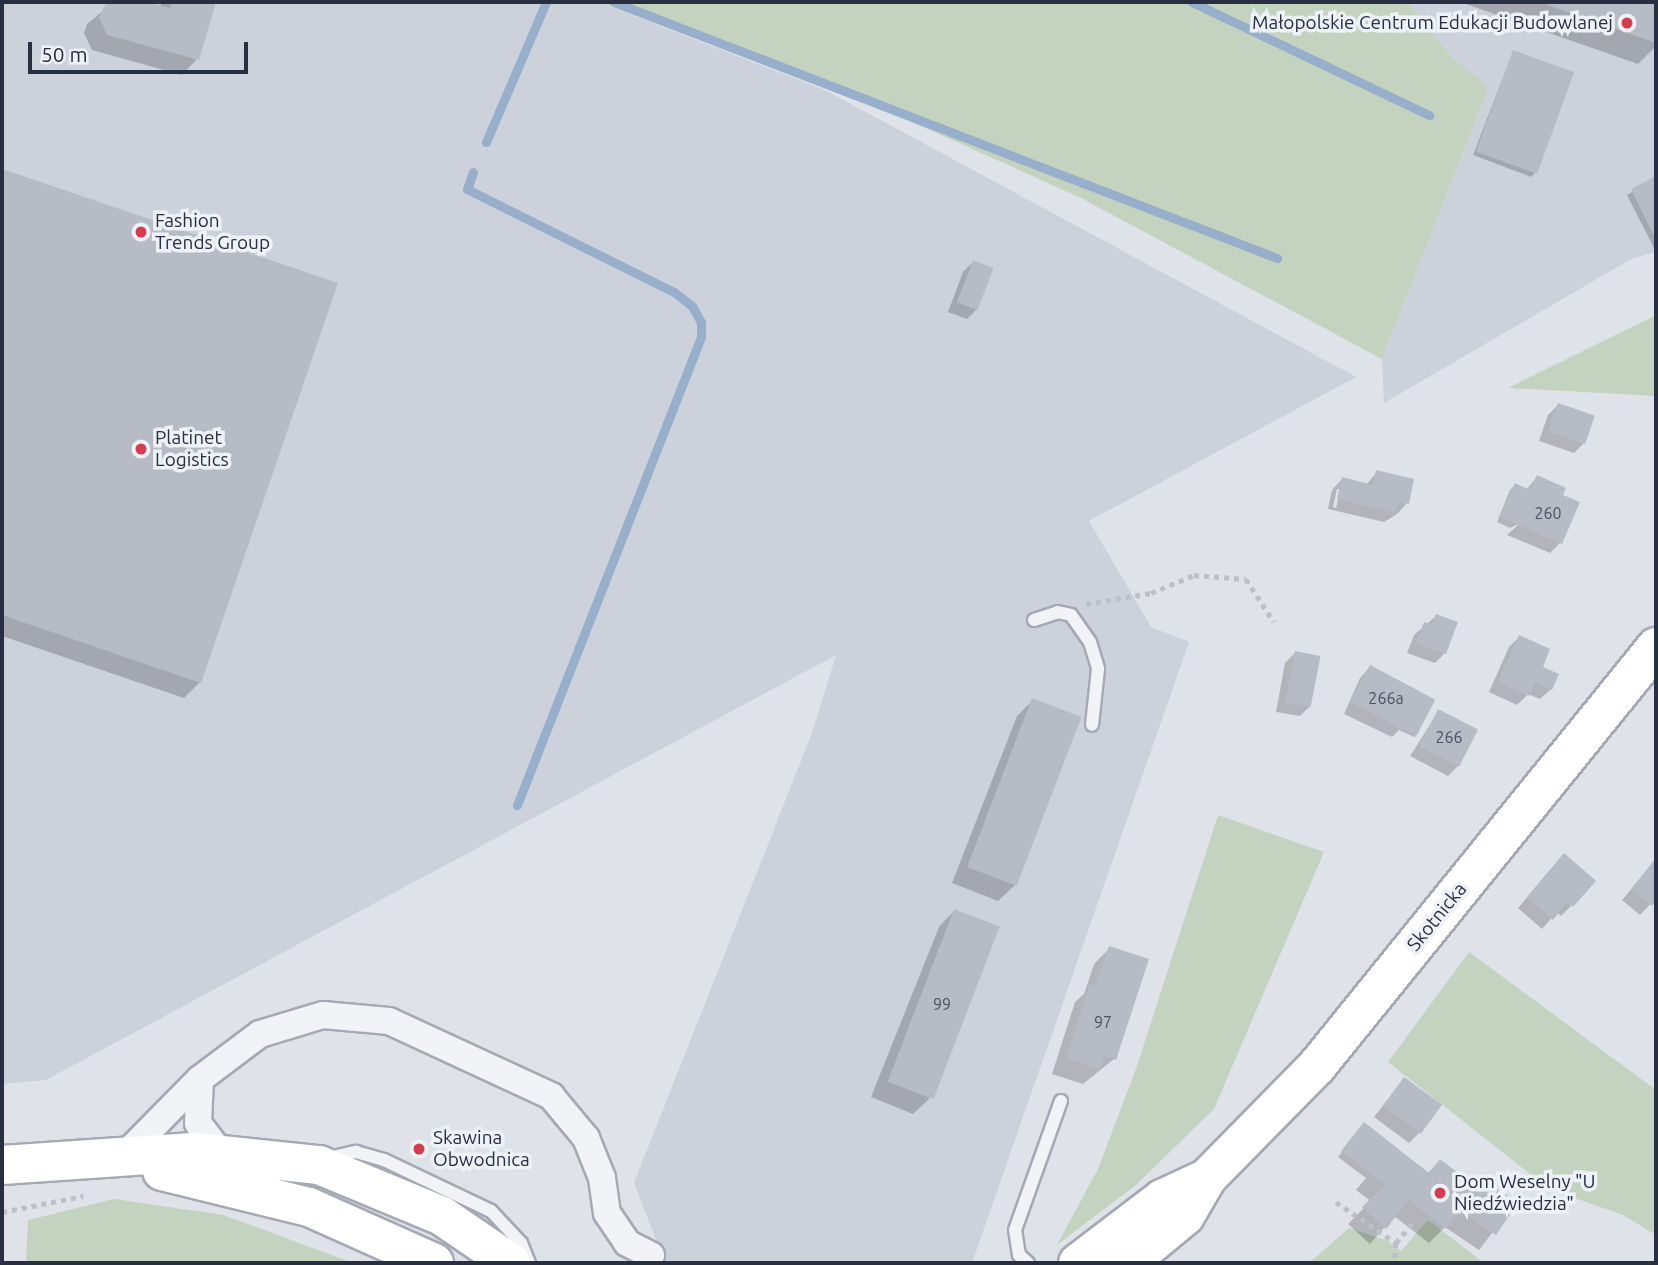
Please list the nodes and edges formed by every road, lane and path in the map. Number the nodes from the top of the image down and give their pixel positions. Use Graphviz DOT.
graph roads {
  1 [pos="1071,615"];
  2 [pos="1034,620"];
  3 [pos="1274,622"];
  4 [pos="1656,647"];
  5 [pos="1093,725"];
  6 [pos="200,1079"];
  7 [pos="1061,1101"];
  8 [pos="221,1154"];
  9 [pos="112,1159"];
  10 [pos="306,1163"];
  11 [pos="2,1165"];
  12 [pos="1336,1202"];
  13 [pos="36,1206"];
  14 [pos="2,1212"];
  15 [pos="1412,1223"];
  16 [pos="1396,1243"];
  17 [pos="1135,1253"];
  18 [pos="651,1255"];
  19 [pos="435,1263"];
  20 [pos="511,1263"];
  21 [pos="530,1263"];
  22 [pos="1028,1263"];
  23 [pos="1078,1263"];
  24 [pos="1395,1263"];
  1 -- 2 [label="lane"];
  1 -- 3 [label="path"];
  1 -- 5 [label="lane"];
  4 -- 17 [label="main road, Skotnicka"];
  6 -- 8 [label="street"];
  6 -- 9 [label="street"];
  6 -- 18 [label="street"];
  7 -- 22 [label="lane"];
  8 -- 9 [label="main road"];
  8 -- 10 [label="main road"];
  9 -- 11 [label="main road"];
  9 -- 19 [label="main road"];
  10 -- 20 [label="main road"];
  10 -- 21 [label="lane"];
  12 -- 16 [label="path"];
  13 -- 14 [label="path"];
  15 -- 16 [label="path"];
  16 -- 24 [label="path"];
  17 -- 23 [label="main road, Skotnicka"];
}
